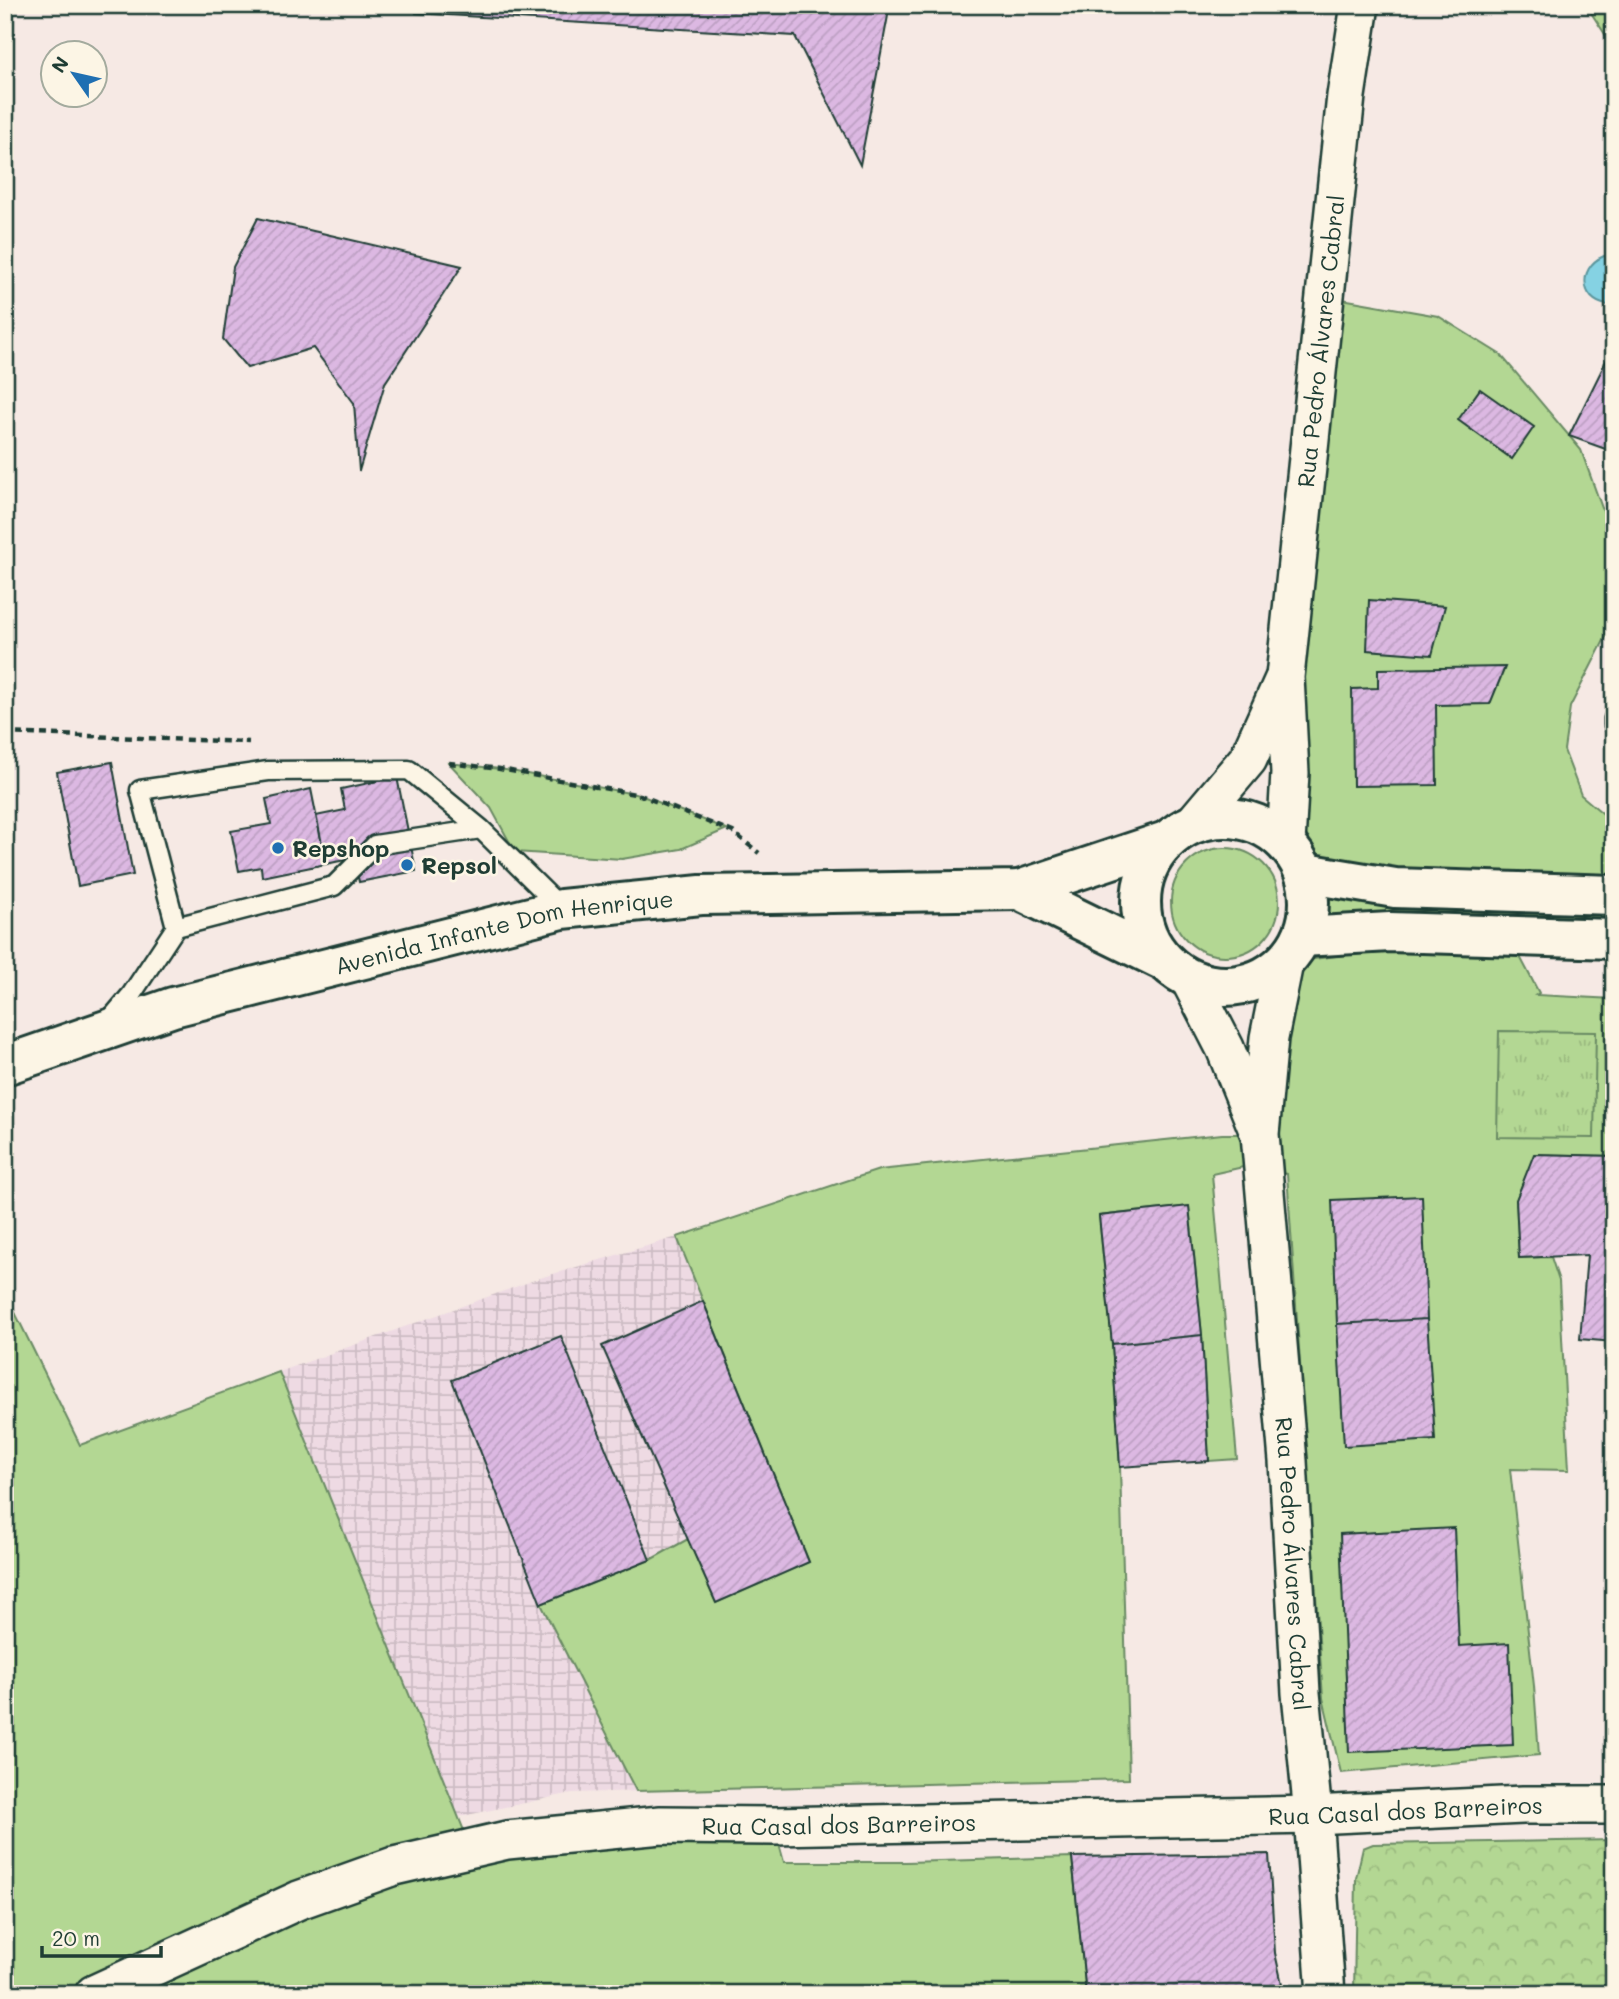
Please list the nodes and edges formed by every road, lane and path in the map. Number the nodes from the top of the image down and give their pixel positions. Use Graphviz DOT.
graph roads {
  1 [pos="1360,5"];
  2 [pos="1285,677"];
  3 [pos="1614,719"];
  4 [pos="1614,725"];
  5 [pos="481,828"];
  6 [pos="1180,832"];
  7 [pos="1295,858"];
  8 [pos="1019,890"];
  9 [pos="1614,895"];
  10 [pos="562,909"];
  11 [pos="176,927"];
  12 [pos="1614,939"];
  13 [pos="1293,950"];
  14 [pos="1177,970"];
  15 [pos="100,1032"];
  16 [pos="5,1065"];
  17 [pos="1260,1134"];
  18 [pos="1614,1805"];
  19 [pos="1313,1815"];
  20 [pos="94,1994"];
  21 [pos="1326,1994"];
  1 -- 2 [label="street, Rua Pedro Álvares Cabral"];
  2 -- 6 [label="street"];
  2 -- 7 [label="street"];
  3 -- 4 [label="lane"];
  5 -- 10 [label="lane"];
  5 -- 11 [label="lane"];
  5 -- 11 [label="lane"];
  6 -- 7 [label="main road"];
  6 -- 8 [label="main road, Avenida Infante Dom Henrique"];
  6 -- 14 [label="main road"];
  7 -- 9 [label="main road"];
  7 -- 13 [label="main road"];
  8 -- 10 [label="main road, Avenida Infante Dom Henrique"];
  8 -- 14 [label="main road, Avenida Infante Dom Henrique"];
  10 -- 15 [label="main road, Avenida Infante Dom Henrique"];
  11 -- 15 [label="lane"];
  12 -- 13 [label="main road"];
  13 -- 14 [label="main road"];
  13 -- 17 [label="street"];
  14 -- 17 [label="street"];
  15 -- 16 [label="main road, Avenida Infante Dom Henrique"];
  17 -- 19 [label="street, Rua Pedro Álvares Cabral"];
  18 -- 19 [label="street, Rua Casal dos Barreiros"];
  19 -- 20 [label="street, Rua Casal dos Barreiros"];
  19 -- 21 [label="street, Rua Pedro Álvares Cabral"];
}
